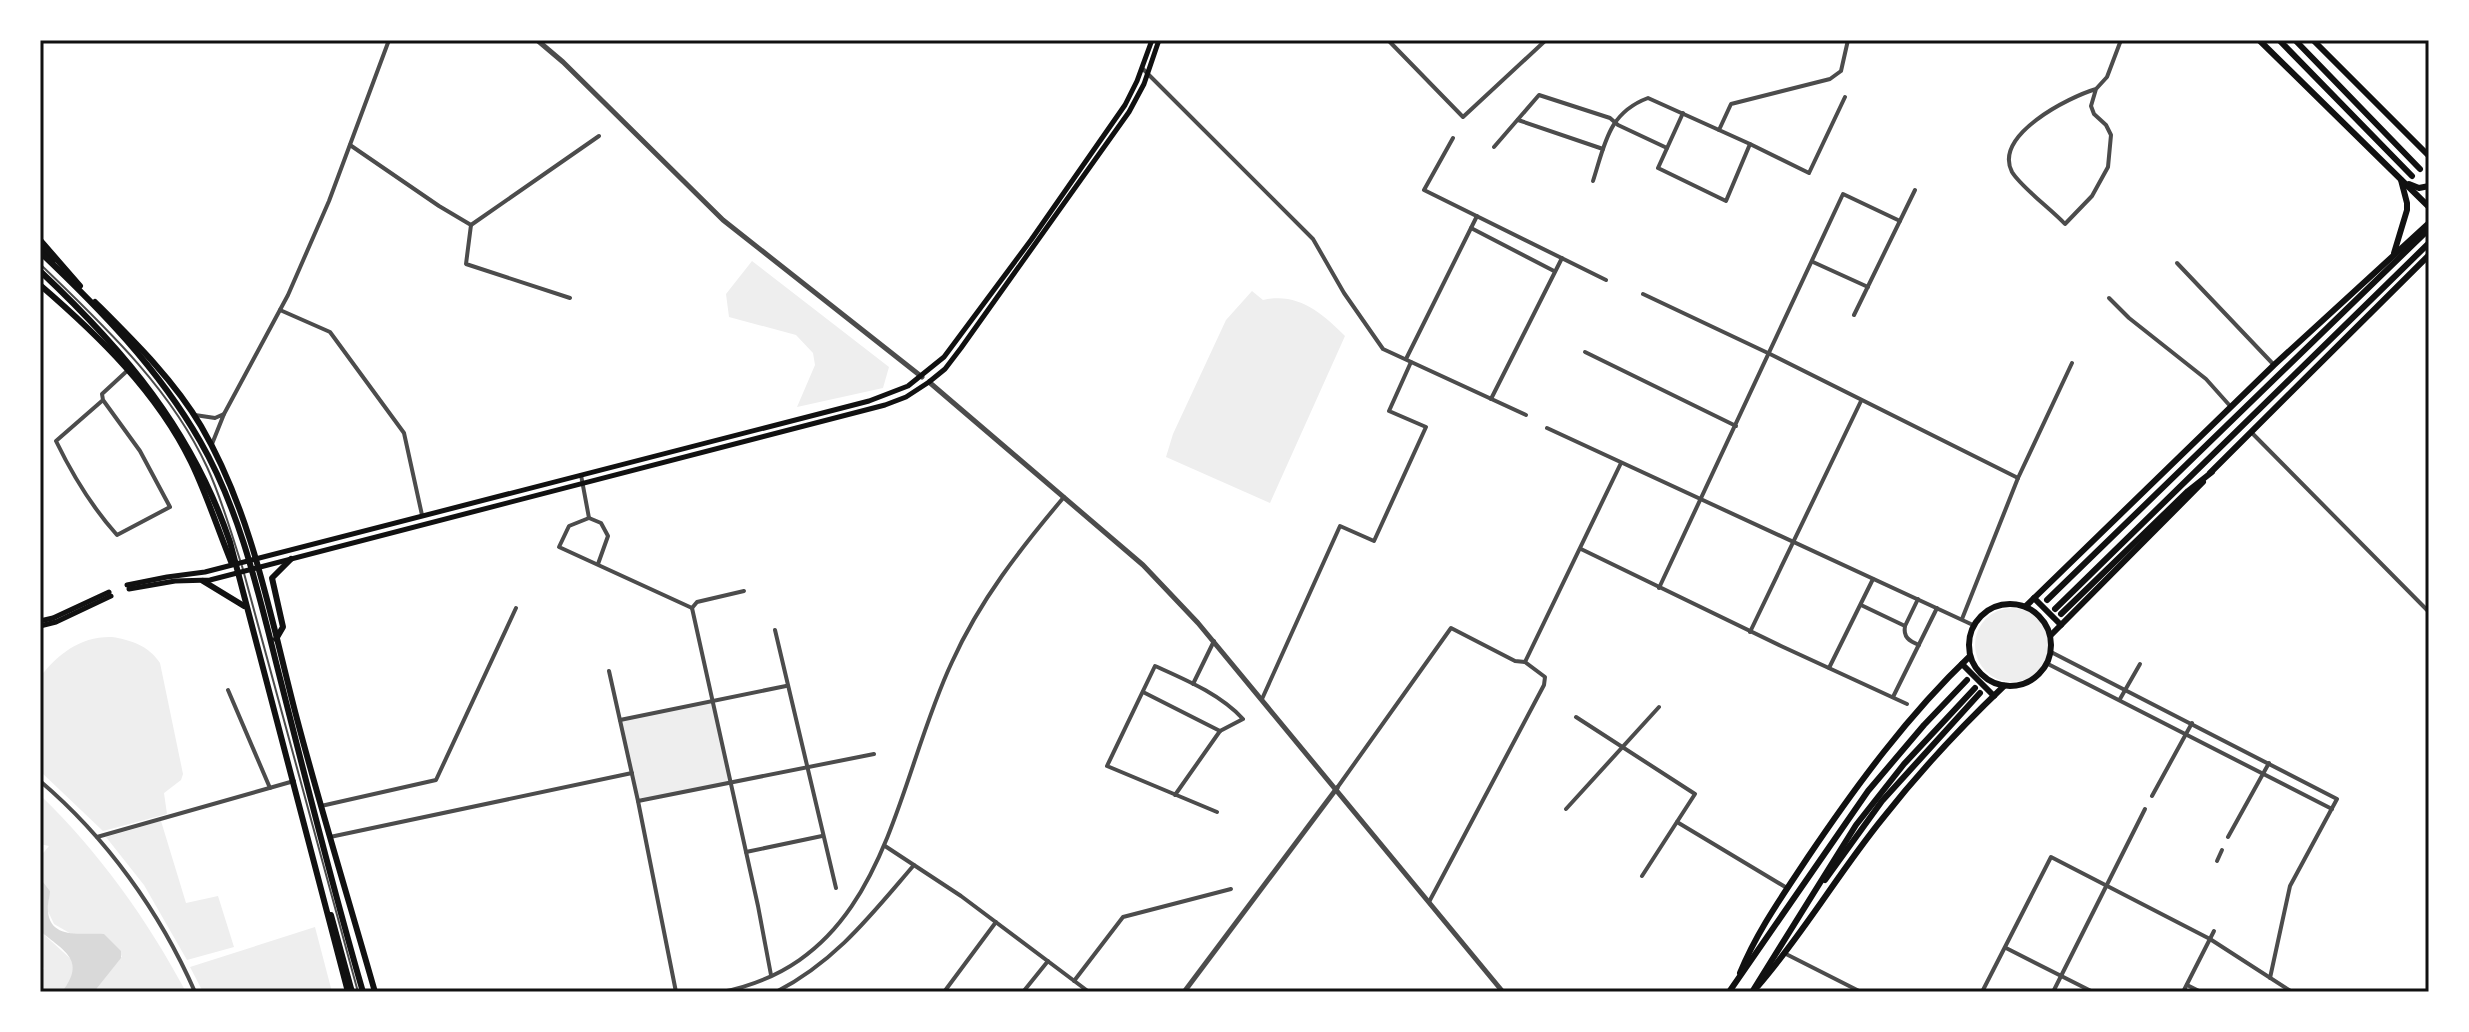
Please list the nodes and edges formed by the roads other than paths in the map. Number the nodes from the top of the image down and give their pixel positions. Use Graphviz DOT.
graph roads {
  1 [pos="389,40"];
  2 [pos="537,40"];
  3 [pos="1152,40"];
  4 [pos="1159,40"];
  5 [pos="1388,40"];
  6 [pos="1546,40"];
  7 [pos="1848,40"];
  8 [pos="2121,40"];
  9 [pos="2259,40"];
  10 [pos="2279,40"];
  11 [pos="2295,40"];
  12 [pos="2313,40"];
  13 [pos="1142,68"];
  14 [pos="1148,74"];
  15 [pos="2096,89"];
  16 [pos="1845,97"];
  17 [pos="1683,113"];
  18 [pos="1517,120"];
  19 [pos="1614,121"];
  20 [pos="1719,130"];
  21 [pos="599,136"];
  22 [pos="1453,138"];
  23 [pos="1750,144"];
  24 [pos="350,145"];
  25 [pos="1494,147"];
  26 [pos="1667,148"];
  27 [pos="1603,149"];
  28 [pos="2427,153"];
  29 [pos="2420,169"];
  30 [pos="2412,176"];
  31 [pos="2403,180"];
  32 [pos="1593,181"];
  33 [pos="2429,186"];
  34 [pos="1915,190"];
  35 [pos="2429,207"];
  36 [pos="1477,216"];
  37 [pos="1900,221"];
  38 [pos="471,225"];
  39 [pos="2429,226"];
  40 [pos="1471,228"];
  41 [pos="40,240"];
  42 [pos="2429,243"];
  43 [pos="40,250"];
  44 [pos="2429,255"];
  45 [pos="2393,257"];
  46 [pos="1562,258"];
  47 [pos="1813,262"];
  48 [pos="2429,262"];
  49 [pos="2177,263"];
  50 [pos="40,264"];
  51 [pos="2417,267"];
  52 [pos="40,271"];
  53 [pos="1555,271"];
  54 [pos="1606,280"];
  55 [pos="40,283"];
  56 [pos="1868,287"];
  57 [pos="1643,294"];
  58 [pos="86,296"];
  59 [pos="570,298"];
  60 [pos="2109,298"];
  61 [pos="280,310"];
  62 [pos="1854,315"];
  63 [pos="1585,352"];
  64 [pos="1770,354"];
  65 [pos="1409,361"];
  66 [pos="2072,363"];
  67 [pos="2274,365"];
  68 [pos="128,370"];
  69 [pos="922,377"];
  70 [pos="929,382"];
  71 [pos="1491,399"];
  72 [pos="103,400"];
  73 [pos="1861,401"];
  74 [pos="2231,407"];
  75 [pos="224,414"];
  76 [pos="194,415"];
  77 [pos="1526,415"];
  78 [pos="1736,426"];
  79 [pos="1547,428"];
  80 [pos="2251,432"];
  81 [pos="211,447"];
  82 [pos="1621,463"];
  83 [pos="2212,472"];
  84 [pos="581,475"];
  85 [pos="2018,478"];
  86 [pos="583,483"];
  87 [pos="1064,497"];
  88 [pos="1700,501"];
  89 [pos="422,515"];
  90 [pos="589,518"];
  91 [pos="1792,542"];
  92 [pos="1581,549"];
  93 [pos="255,558"];
  94 [pos="291,559"];
  95 [pos="237,563"];
  96 [pos="598,564"];
  97 [pos="258,567"];
  98 [pos="240,572"];
  99 [pos="1873,579"];
  100 [pos="203,581"];
  101 [pos="240,582"];
  102 [pos="1659,588"];
  103 [pos="744,591"];
  104 [pos="110,594"];
  105 [pos="2034,598"];
  106 [pos="1918,599"];
  107 [pos="2047,600"];
  108 [pos="1861,605"];
  109 [pos="244,606"];
  110 [pos="2026,606"];
  111 [pos="516,608"];
  112 [pos="692,608"];
  113 [pos="1937,608"];
  114 [pos="2429,612"];
  115 [pos="1962,619"];
  116 [pos="40,624"];
  117 [pos="1973,625"];
  118 [pos="2061,625"];
  119 [pos="1905,626"];
  120 [pos="775,630"];
  121 [pos="1750,632"];
  122 [pos="2051,635"];
  123 [pos="276,639"];
  124 [pos="1214,641"];
  125 [pos="1919,645"];
  126 [pos="2051,652"];
  127 [pos="1970,656"];
  128 [pos="1525,662"];
  129 [pos="2048,664"];
  130 [pos="2140,664"];
  131 [pos="1960,666"];
  132 [pos="1829,668"];
  133 [pos="609,671"];
  134 [pos="1967,680"];
  135 [pos="1193,684"];
  136 [pos="787,686"];
  137 [pos="2004,686"];
  138 [pos="2126,689"];
  139 [pos="228,690"];
  140 [pos="1977,691"];
  141 [pos="1143,692"];
  142 [pos="1893,697"];
  143 [pos="1992,698"];
  144 [pos="1262,699"];
  145 [pos="2120,699"];
  146 [pos="713,701"];
  147 [pos="1907,704"];
  148 [pos="1659,707"];
  149 [pos="1576,717"];
  150 [pos="620,720"];
  151 [pos="2192,723"];
  152 [pos="1220,731"];
  153 [pos="2186,733"];
  154 [pos="1623,747"];
  155 [pos="874,754"];
  156 [pos="2269,763"];
  157 [pos="807,768"];
  158 [pos="632,773"];
  159 [pos="2264,773"];
  160 [pos="40,781"];
  161 [pos="294,781"];
  162 [pos="730,783"];
  163 [pos="270,788"];
  164 [pos="1337,788"];
  165 [pos="1175,795"];
  166 [pos="2152,796"];
  167 [pos="638,801"];
  168 [pos="321,806"];
  169 [pos="1566,809"];
  170 [pos="2145,809"];
  171 [pos="2332,809"];
  172 [pos="1217,812"];
  173 [pos="1677,822"];
  174 [pos="823,836"];
  175 [pos="97,837"];
  176 [pos="330,837"];
  177 [pos="2228,837"];
  178 [pos="885,846"];
  179 [pos="2222,850"];
  180 [pos="746,852"];
  181 [pos="2217,861"];
  182 [pos="914,865"];
  183 [pos="1642,876"];
  184 [pos="2107,885"];
  185 [pos="836,888"];
  186 [pos="1787,888"];
  187 [pos="1231,889"];
  188 [pos="1429,903"];
  189 [pos="996,922"];
  190 [pos="2214,931"];
  191 [pos="2210,939"];
  192 [pos="2005,947"];
  193 [pos="1786,954"];
  194 [pos="1048,961"];
  195 [pos="771,975"];
  196 [pos="2061,976"];
  197 [pos="1739,977"];
  198 [pos="2270,978"];
  199 [pos="1074,981"];
  200 [pos="2187,985"];
  201 [pos="195,992"];
  202 [pos="355,992"];
  203 [pos="375,992"];
  204 [pos="676,992"];
  205 [pos="722,992"];
  206 [pos="776,992"];
  207 [pos="944,992"];
  208 [pos="1023,992"];
  209 [pos="1089,992"];
  210 [pos="1184,992"];
  211 [pos="1503,992"];
  212 [pos="1729,992"];
  213 [pos="1753,992"];
  214 [pos="1861,992"];
  215 [pos="1982,992"];
  216 [pos="2053,992"];
  217 [pos="2093,992"];
  218 [pos="2183,992"];
  219 [pos="2201,992"];
  220 [pos="2292,992"];
  1 -- 24 [label="street"];
  2 -- 69 [label="street"];
  3 -- 13 [label="main road"];
  4 -- 14 [label="main road"];
  5 -- 6 [label="street"];
  7 -- 20 [label="street"];
  8 -- 15 [label="street"];
  9 -- 31 [label="main road"];
  10 -- 30 [label="main road"];
  11 -- 29 [label="main road"];
  12 -- 28 [label="main road"];
  13 -- 14 [label="street"];
  13 -- 69 [label="main road"];
  14 -- 65 [label="street"];
  14 -- 70 [label="main road"];
  15 -- 15 [label="street"];
  16 -- 23 [label="street"];
  17 -- 19 [label="street"];
  17 -- 20 [label="street"];
  17 -- 26 [label="street"];
  18 -- 19 [label="street"];
  18 -- 25 [label="street"];
  18 -- 27 [label="street"];
  19 -- 26 [label="street"];
  19 -- 27 [label="street"];
  20 -- 23 [label="street"];
  21 -- 38 [label="street"];
  22 -- 36 [label="street"];
  23 -- 26 [label="street"];
  24 -- 38 [label="street"];
  24 -- 61 [label="street"];
  27 -- 32 [label="street"];
  31 -- 33 [label="main road"];
  31 -- 35 [label="main road"];
  31 -- 45 [label="main road"];
  34 -- 37 [label="street"];
  36 -- 40 [label="street"];
  36 -- 46 [label="street"];
  37 -- 47 [label="street"];
  37 -- 56 [label="street"];
  38 -- 59 [label="street"];
  39 -- 45 [label="main road"];
  39 -- 107 [label="main road"];
  40 -- 53 [label="street"];
  40 -- 65 [label="street"];
  41 -- 58 [label="main road"];
  42 -- 83 [label="main road"];
  43 -- 58 [label="main road"];
  43 -- 76 [label="main road"];
  44 -- 51 [label="main road"];
  45 -- 67 [label="main road"];
  46 -- 53 [label="street"];
  46 -- 54 [label="street"];
  47 -- 56 [label="street"];
  47 -- 64 [label="street"];
  48 -- 51 [label="main road"];
  49 -- 67 [label="street"];
  50 -- 95 [label="lane"];
  51 -- 80 [label="main road"];
  52 -- 101 [label="main road"];
  53 -- 71 [label="street"];
  55 -- 68 [label="main road"];
  55 -- 101 [label="main road"];
  56 -- 62 [label="street"];
  57 -- 64 [label="street"];
  58 -- 202 [label="main road"];
  60 -- 74 [label="street"];
  61 -- 75 [label="street"];
  61 -- 89 [label="street"];
  63 -- 78 [label="street"];
  64 -- 73 [label="street"];
  64 -- 78 [label="street"];
  65 -- 71 [label="street"];
  65 -- 144 [label="street"];
  66 -- 85 [label="street"];
  67 -- 74 [label="main road"];
  68 -- 72 [label="street"];
  68 -- 95 [label="main road"];
  69 -- 84 [label="main road"];
  70 -- 86 [label="main road"];
  70 -- 87 [label="street"];
  71 -- 77 [label="street"];
  72 -- 72 [label="street"];
  73 -- 85 [label="street"];
  73 -- 91 [label="street"];
  74 -- 105 [label="main road"];
  75 -- 76 [label="street"];
  75 -- 81 [label="street"];
  76 -- 81 [label="main road"];
  78 -- 88 [label="street"];
  79 -- 82 [label="street"];
  80 -- 83 [label="main road"];
  80 -- 114 [label="street"];
  81 -- 93 [label="main road"];
  82 -- 88 [label="street"];
  82 -- 92 [label="street"];
  83 -- 118 [label="main road"];
  84 -- 86 [label="street"];
  84 -- 89 [label="main road"];
  85 -- 115 [label="street"];
  86 -- 90 [label="street"];
  86 -- 94 [label="main road"];
  87 -- 124 [label="street"];
  87 -- 178 [label="street"];
  88 -- 91 [label="street"];
  88 -- 102 [label="street"];
  89 -- 93 [label="main road"];
  90 -- 96 [label="street"];
  90 -- 96 [label="street"];
  91 -- 99 [label="street"];
  91 -- 121 [label="street"];
  92 -- 102 [label="street"];
  92 -- 128 [label="street"];
  93 -- 95 [label="main road"];
  93 -- 97 [label="main road"];
  94 -- 97 [label="main road"];
  94 -- 123 [label="main road"];
  95 -- 98 [label="main road"];
  95 -- 100 [label="main road"];
  96 -- 112 [label="street"];
  97 -- 98 [label="main road"];
  97 -- 123 [label="main road"];
  98 -- 100 [label="main road"];
  98 -- 109 [label="main road"];
  98 -- 202 [label="lane"];
  99 -- 106 [label="street"];
  99 -- 108 [label="street"];
  100 -- 109 [label="main road"];
  101 -- 202 [label="main road"];
  102 -- 121 [label="street"];
  103 -- 112 [label="street"];
  104 -- 116 [label="main road"];
  105 -- 110 [label="main road"];
  105 -- 118 [label="main road"];
  106 -- 113 [label="street"];
  106 -- 119 [label="street"];
  108 -- 119 [label="street"];
  108 -- 132 [label="street"];
  109 -- 161 [label="main road"];
  110 -- 117 [label="main road"];
  110 -- 122 [label="main road"];
  111 -- 168 [label="street"];
  112 -- 146 [label="street"];
  113 -- 115 [label="street"];
  113 -- 125 [label="street"];
  115 -- 117 [label="street"];
  117 -- 127 [label="main road"];
  118 -- 122 [label="main road"];
  119 -- 125 [label="street"];
  120 -- 136 [label="street"];
  121 -- 132 [label="street"];
  122 -- 126 [label="main road"];
  123 -- 168 [label="main road"];
  124 -- 135 [label="street"];
  124 -- 144 [label="street"];
  125 -- 142 [label="street"];
  126 -- 129 [label="main road"];
  126 -- 138 [label="street"];
  127 -- 131 [label="main road"];
  127 -- 137 [label="main road"];
  128 -- 164 [label="street"];
  128 -- 188 [label="street"];
  129 -- 137 [label="main road"];
  129 -- 145 [label="street"];
  130 -- 138 [label="street"];
  131 -- 143 [label="main road"];
  131 -- 186 [label="main road"];
  132 -- 142 [label="street"];
  133 -- 150 [label="street"];
  134 -- 197 [label="main road"];
  135 -- 141 [label="street"];
  135 -- 152 [label="street"];
  136 -- 146 [label="street"];
  136 -- 157 [label="street"];
  137 -- 143 [label="main road"];
  138 -- 145 [label="street"];
  138 -- 151 [label="street"];
  139 -- 163 [label="street"];
  140 -- 213 [label="main road"];
  141 -- 152 [label="street"];
  141 -- 165 [label="street"];
  142 -- 147 [label="street"];
  143 -- 193 [label="main road"];
  144 -- 164 [label="street"];
  145 -- 153 [label="street"];
  146 -- 150 [label="street"];
  146 -- 162 [label="street"];
  148 -- 154 [label="street"];
  149 -- 154 [label="street"];
  150 -- 158 [label="street"];
  151 -- 153 [label="street"];
  151 -- 156 [label="street"];
  152 -- 165 [label="street"];
  153 -- 159 [label="street"];
  153 -- 166 [label="street"];
  154 -- 169 [label="street"];
  154 -- 173 [label="street"];
  155 -- 157 [label="street"];
  156 -- 159 [label="street"];
  156 -- 171 [label="street"];
  157 -- 162 [label="street"];
  157 -- 174 [label="street"];
  158 -- 167 [label="street"];
  158 -- 176 [label="street"];
  159 -- 171 [label="street"];
  159 -- 177 [label="street"];
  160 -- 175 [label="street"];
  161 -- 163 [label="street"];
  161 -- 202 [label="main road"];
  162 -- 167 [label="street"];
  162 -- 180 [label="street"];
  163 -- 175 [label="street"];
  164 -- 188 [label="street"];
  164 -- 210 [label="street"];
  165 -- 172 [label="street"];
  167 -- 204 [label="street"];
  168 -- 176 [label="main road"];
  170 -- 184 [label="street"];
  171 -- 198 [label="street"];
  173 -- 183 [label="street"];
  173 -- 186 [label="street"];
  174 -- 180 [label="street"];
  174 -- 185 [label="street"];
  175 -- 201 [label="street"];
  176 -- 203 [label="main road"];
  178 -- 182 [label="street"];
  178 -- 195 [label="street"];
  179 -- 181 [label="street"];
  180 -- 195 [label="street"];
  182 -- 189 [label="street"];
  182 -- 206 [label="street"];
  184 -- 191 [label="street"];
  184 -- 192 [label="street"];
  184 -- 196 [label="street"];
  186 -- 197 [label="main road"];
  187 -- 199 [label="street"];
  188 -- 211 [label="street"];
  189 -- 194 [label="street"];
  189 -- 207 [label="street"];
  190 -- 191 [label="street"];
  191 -- 198 [label="street"];
  191 -- 200 [label="street"];
  192 -- 196 [label="street"];
  192 -- 215 [label="street"];
  193 -- 213 [label="main road"];
  193 -- 214 [label="street"];
  194 -- 199 [label="street"];
  194 -- 208 [label="street"];
  195 -- 205 [label="street"];
  196 -- 216 [label="street"];
  196 -- 217 [label="street"];
  197 -- 212 [label="main road"];
  198 -- 220 [label="street"];
  199 -- 209 [label="street"];
  200 -- 218 [label="street"];
  200 -- 219 [label="street"];
}
